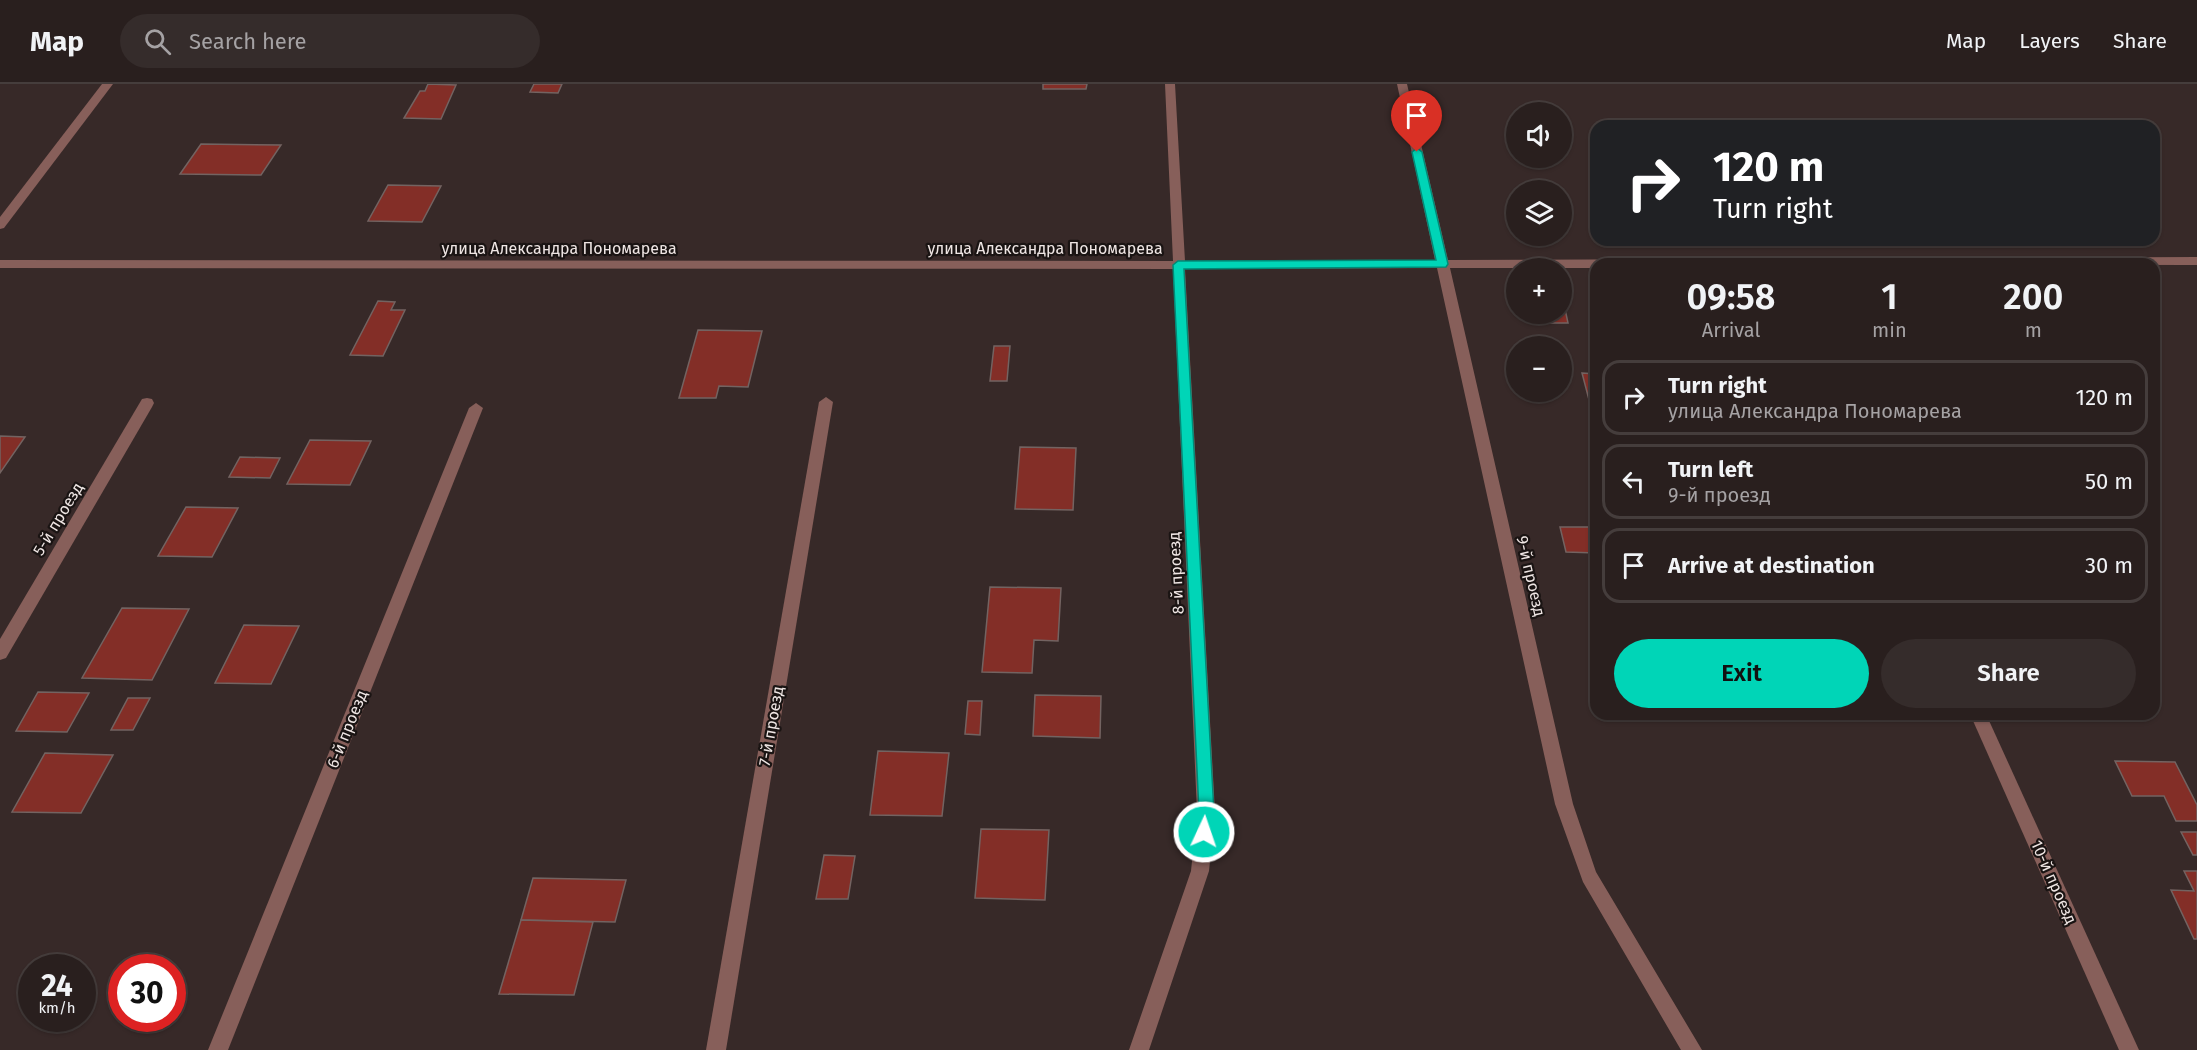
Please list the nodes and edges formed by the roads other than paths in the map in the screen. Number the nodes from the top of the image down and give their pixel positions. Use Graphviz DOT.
graph roads {
  1 [pos="108,84"];
  2 [pos="1170,84"];
  3 [pos="1402,84"];
  4 [pos="0,225"];
  5 [pos="2160,261"];
  6 [pos="2197,261"];
  7 [pos="1590,263"];
  8 [pos="0,264"];
  9 [pos="1442,264"];
  10 [pos="1178,265"];
  11 [pos="826,402"];
  12 [pos="147,403"];
  13 [pos="476,408"];
  14 [pos="0,652"];
  15 [pos="1981,720"];
  16 [pos="218,1050"];
  17 [pos="716,1050"];
  18 [pos="1139,1050"];
  19 [pos="1692,1050"];
  20 [pos="2129,1050"];
  1 -- 4 [label="street"];
  2 -- 10 [label="street, 8-й проезд"];
  3 -- 9 [label="street, 9-й проезд"];
  5 -- 6 [label="street, улица Александра Пономарева"];
  7 -- 9 [label="street, улица Александра Пономарева"];
  8 -- 10 [label="street, улица Александра Пономарева"];
  9 -- 10 [label="street, улица Александра Пономарева"];
  9 -- 19 [label="street, 9-й проезд"];
  10 -- 18 [label="street, 8-й проезд"];
  11 -- 17 [label="street, 7-й проезд"];
  12 -- 14 [label="street, 5-й проезд"];
  13 -- 16 [label="street, 6-й проезд"];
  15 -- 20 [label="street, 10-й проезд"];
}
